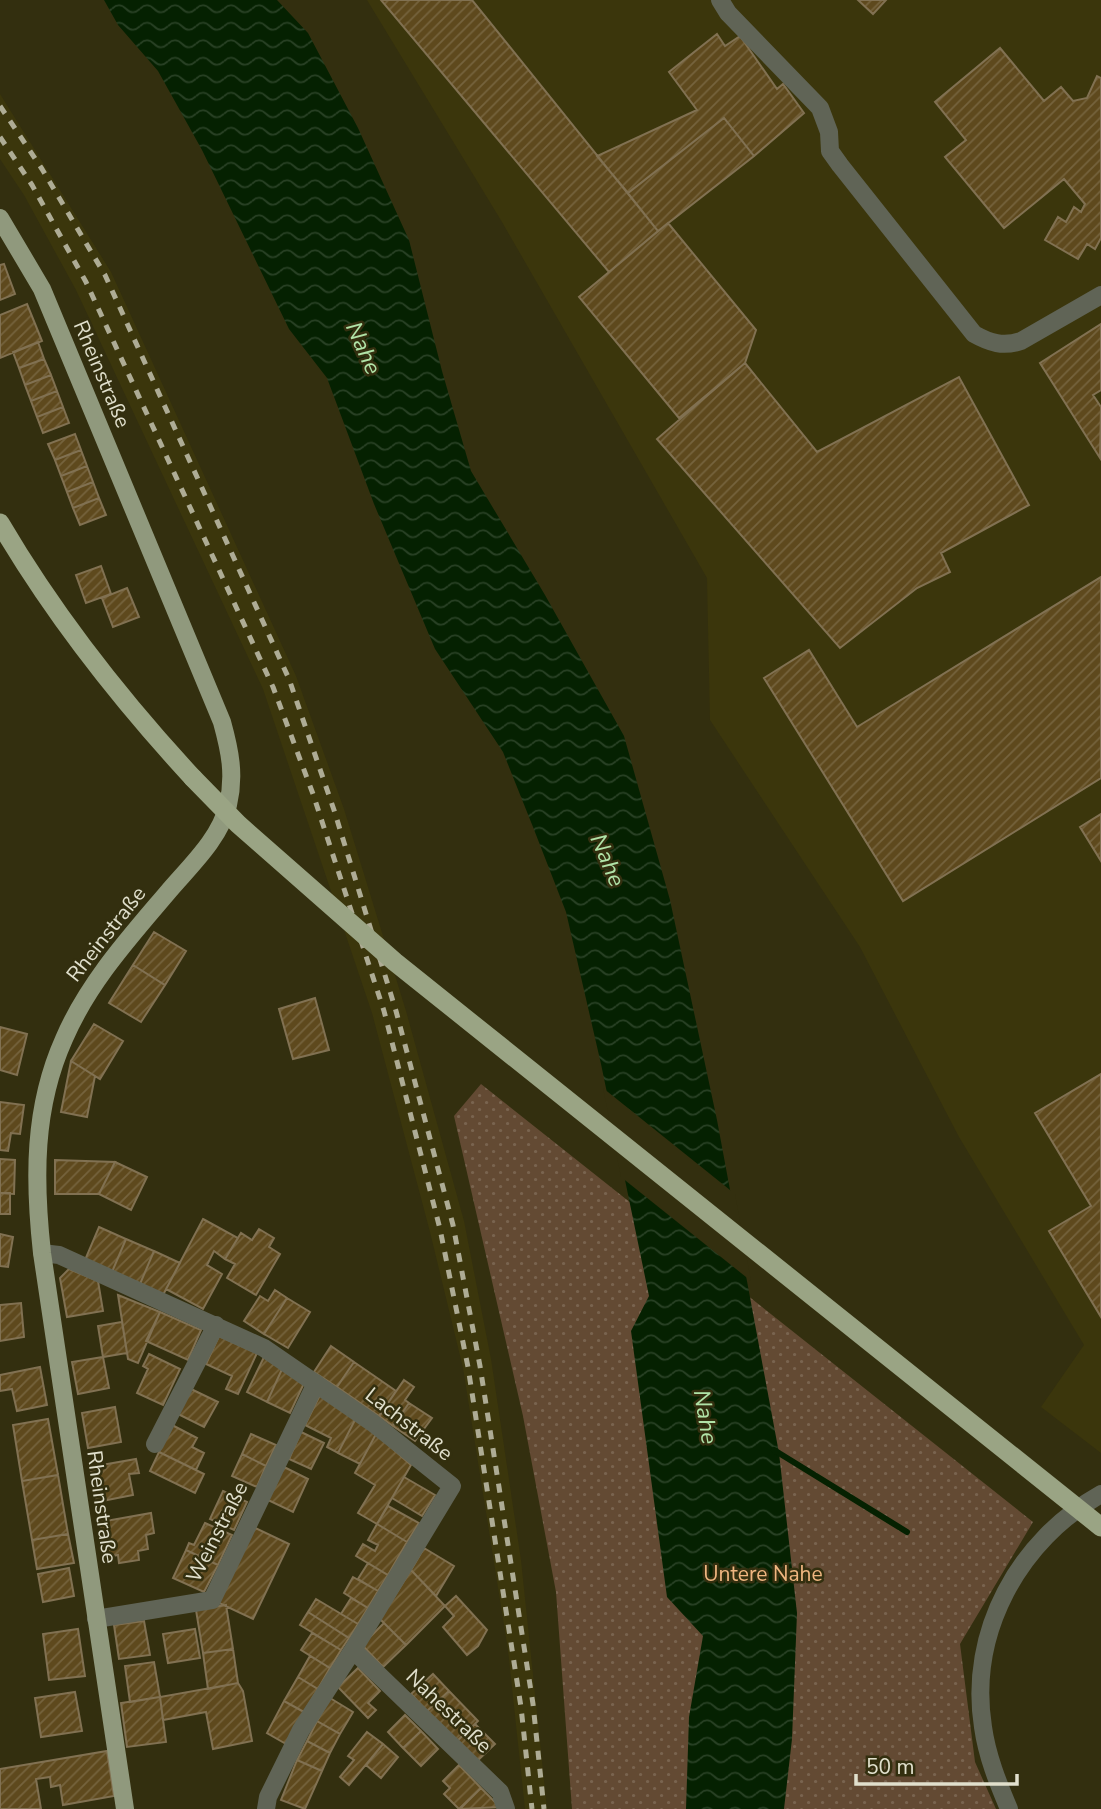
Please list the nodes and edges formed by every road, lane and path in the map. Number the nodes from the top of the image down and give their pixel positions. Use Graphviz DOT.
graph roads {
  1 [pos="720,0"];
  2 [pos="0,218"];
  3 [pos="1101,295"];
  4 [pos="0,523"];
  5 [pos="42,1254"];
  6 [pos="216,1325"];
  7 [pos="316,1383"];
  8 [pos="155,1444"];
  9 [pos="1101,1494"];
  10 [pos="1101,1527"];
  11 [pos="96,1619"];
  12 [pos="353,1650"];
  13 [pos="125,1809"];
  14 [pos="266,1809"];
  15 [pos="506,1809"];
  16 [pos="1009,1809"];
  1 -- 3 [label="street"];
  2 -- 5 [label="main road, Rheinstraße"];
  4 -- 10 [label="highway, bridge"];
  5 -- 6 [label="street, Lachstraße"];
  5 -- 11 [label="main road, Rheinstraße"];
  6 -- 7 [label="street, Lachstraße"];
  6 -- 8 [label="street"];
  7 -- 11 [label="street, Weinstraße"];
  7 -- 12 [label="street, Lachstraße"];
  9 -- 16 [label="street"];
  11 -- 13 [label="main road, Rheinstraße"];
  12 -- 14 [label="street, Lachstraße"];
  12 -- 15 [label="street, Nahestraße"];
}
